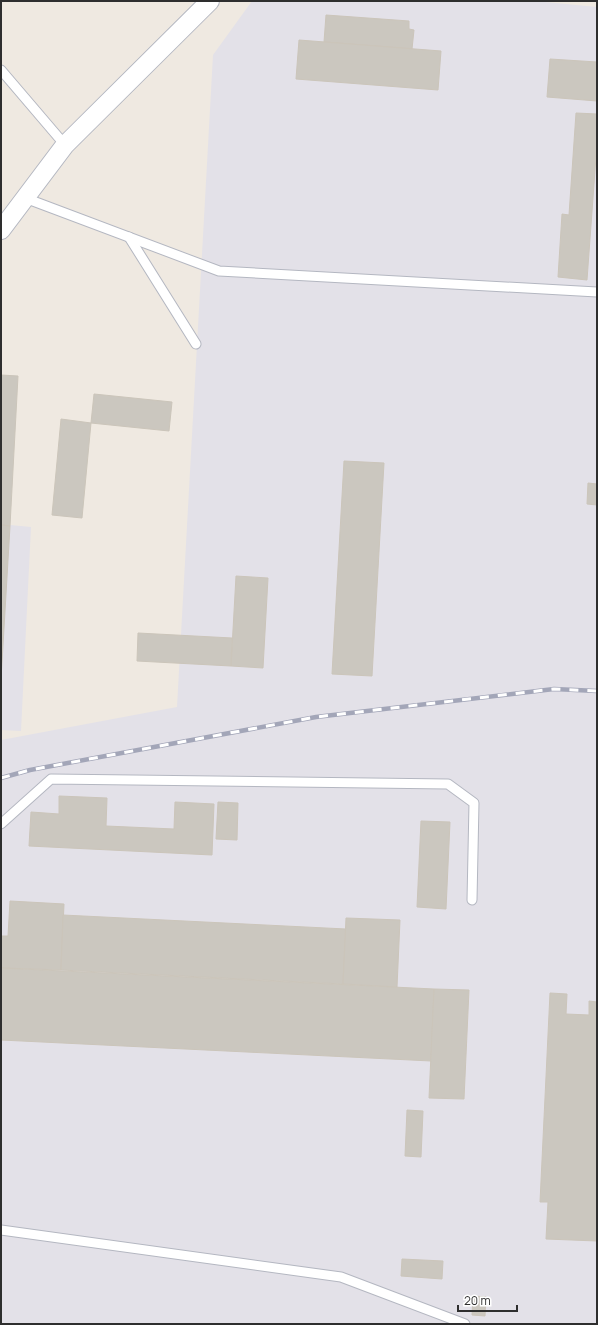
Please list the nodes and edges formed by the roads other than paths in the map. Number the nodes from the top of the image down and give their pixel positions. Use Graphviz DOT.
graph roads {
  1 [pos="210,1"];
  2 [pos="1,70"];
  3 [pos="65,145"];
  4 [pos="25,198"];
  5 [pos="1,230"];
  6 [pos="128,237"];
  7 [pos="597,292"];
  8 [pos="196,344"];
  9 [pos="1,824"];
  10 [pos="472,900"];
  11 [pos="1,1230"];
  12 [pos="465,1324"];
  1 -- 3 [label="street"];
  2 -- 3 [label="lane"];
  3 -- 4 [label="street"];
  4 -- 5 [label="street"];
  4 -- 6 [label="lane"];
  6 -- 7 [label="lane"];
  6 -- 8 [label="lane"];
  9 -- 10 [label="lane"];
  11 -- 12 [label="lane"];
}
